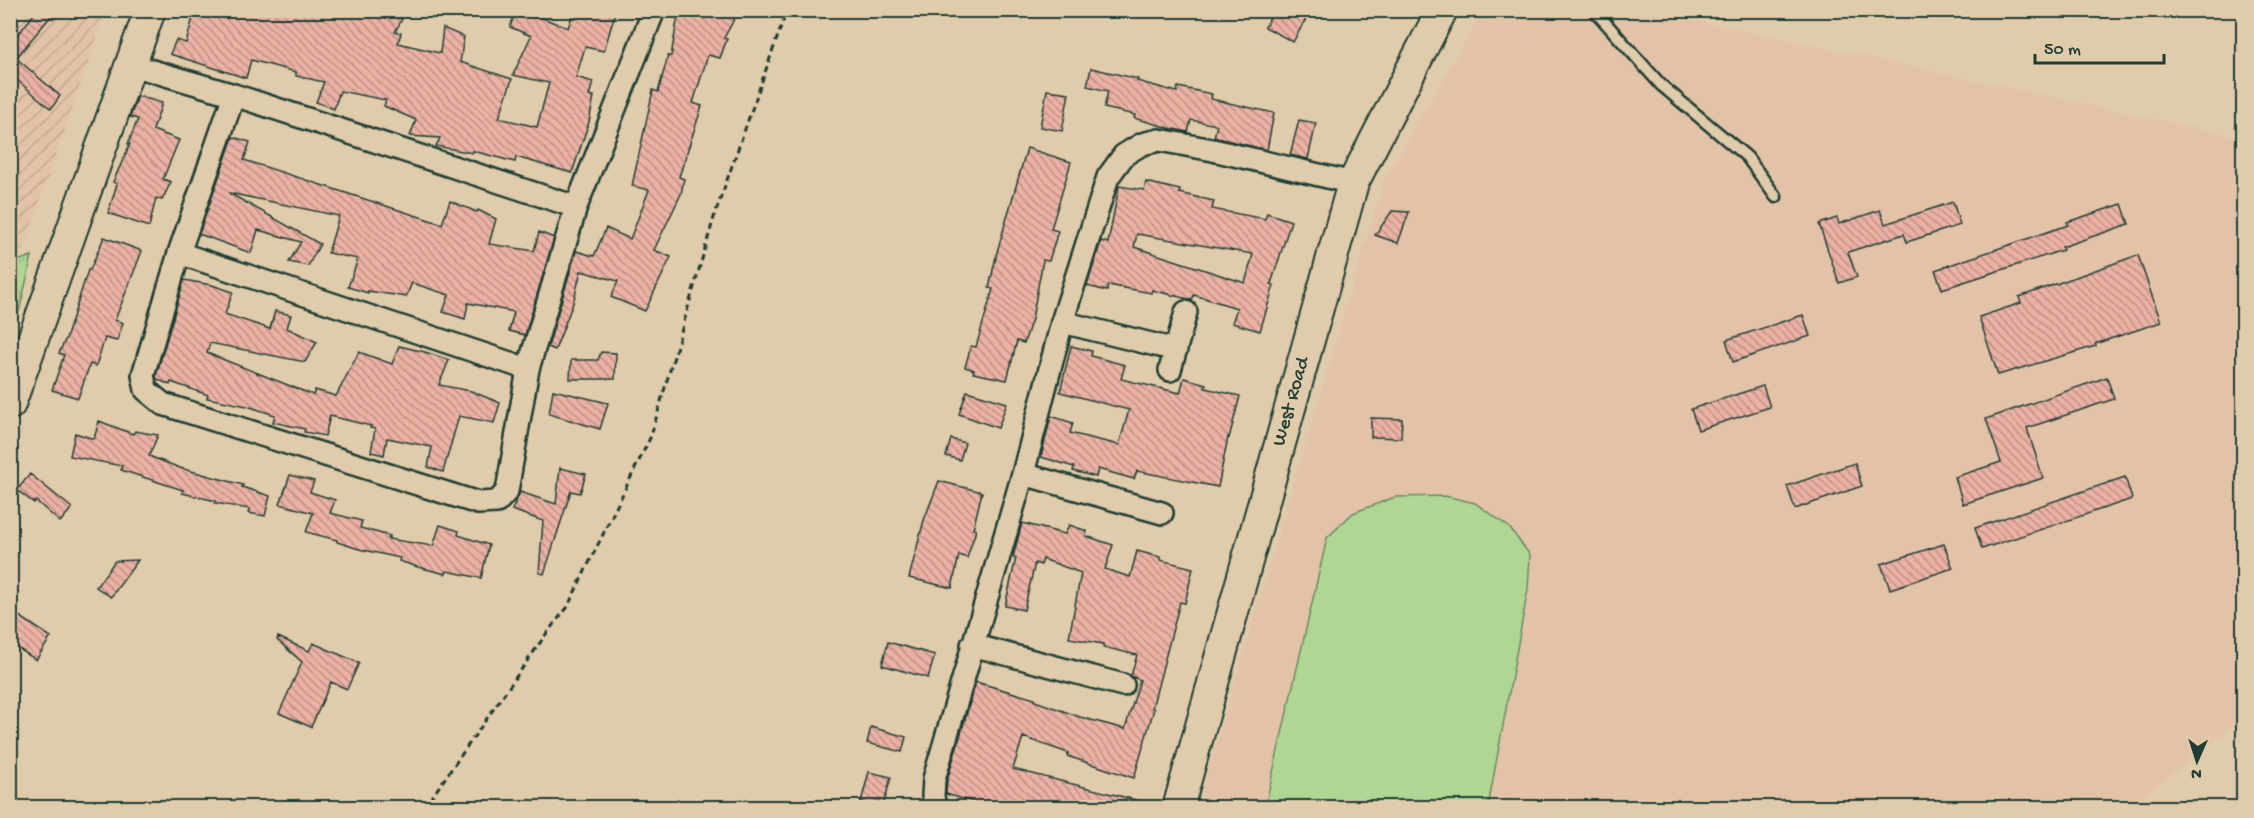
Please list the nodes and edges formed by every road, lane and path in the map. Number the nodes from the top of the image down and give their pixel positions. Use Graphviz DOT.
graph roads {
  1 [pos="150,10"];
  2 [pos="654,10"];
  3 [pos="787,10"];
  4 [pos="1442,10"];
  5 [pos="1594,10"];
  6 [pos="132,65"];
  7 [pos="234,95"];
  8 [pos="1353,183"];
  9 [pos="1776,197"];
  10 [pos="576,207"];
  11 [pos="179,253"];
  12 [pos="1186,312"];
  13 [pos="1062,322"];
  14 [pos="528,369"];
  15 [pos="10,404"];
  16 [pos="1023,474"];
  17 [pos="1162,513"];
  18 [pos="972,645"];
  19 [pos="1123,685"];
  20 [pos="424,807"];
  21 [pos="935,807"];
  22 [pos="1179,807"];
  1 -- 6 [label="street"];
  2 -- 10 [label="street"];
  3 -- 20 [label="path"];
  4 -- 8 [label="street, West Road"];
  5 -- 9 [label="lane"];
  6 -- 7 [label="street"];
  6 -- 15 [label="street"];
  7 -- 10 [label="street"];
  7 -- 11 [label="street"];
  8 -- 13 [label="street"];
  8 -- 22 [label="street, West Road"];
  10 -- 14 [label="street"];
  11 -- 14 [label="street"];
  11 -- 14 [label="street"];
  12 -- 13 [label="street"];
  13 -- 16 [label="street"];
  16 -- 17 [label="street"];
  16 -- 18 [label="street"];
  18 -- 19 [label="street"];
  18 -- 21 [label="street"];
}
